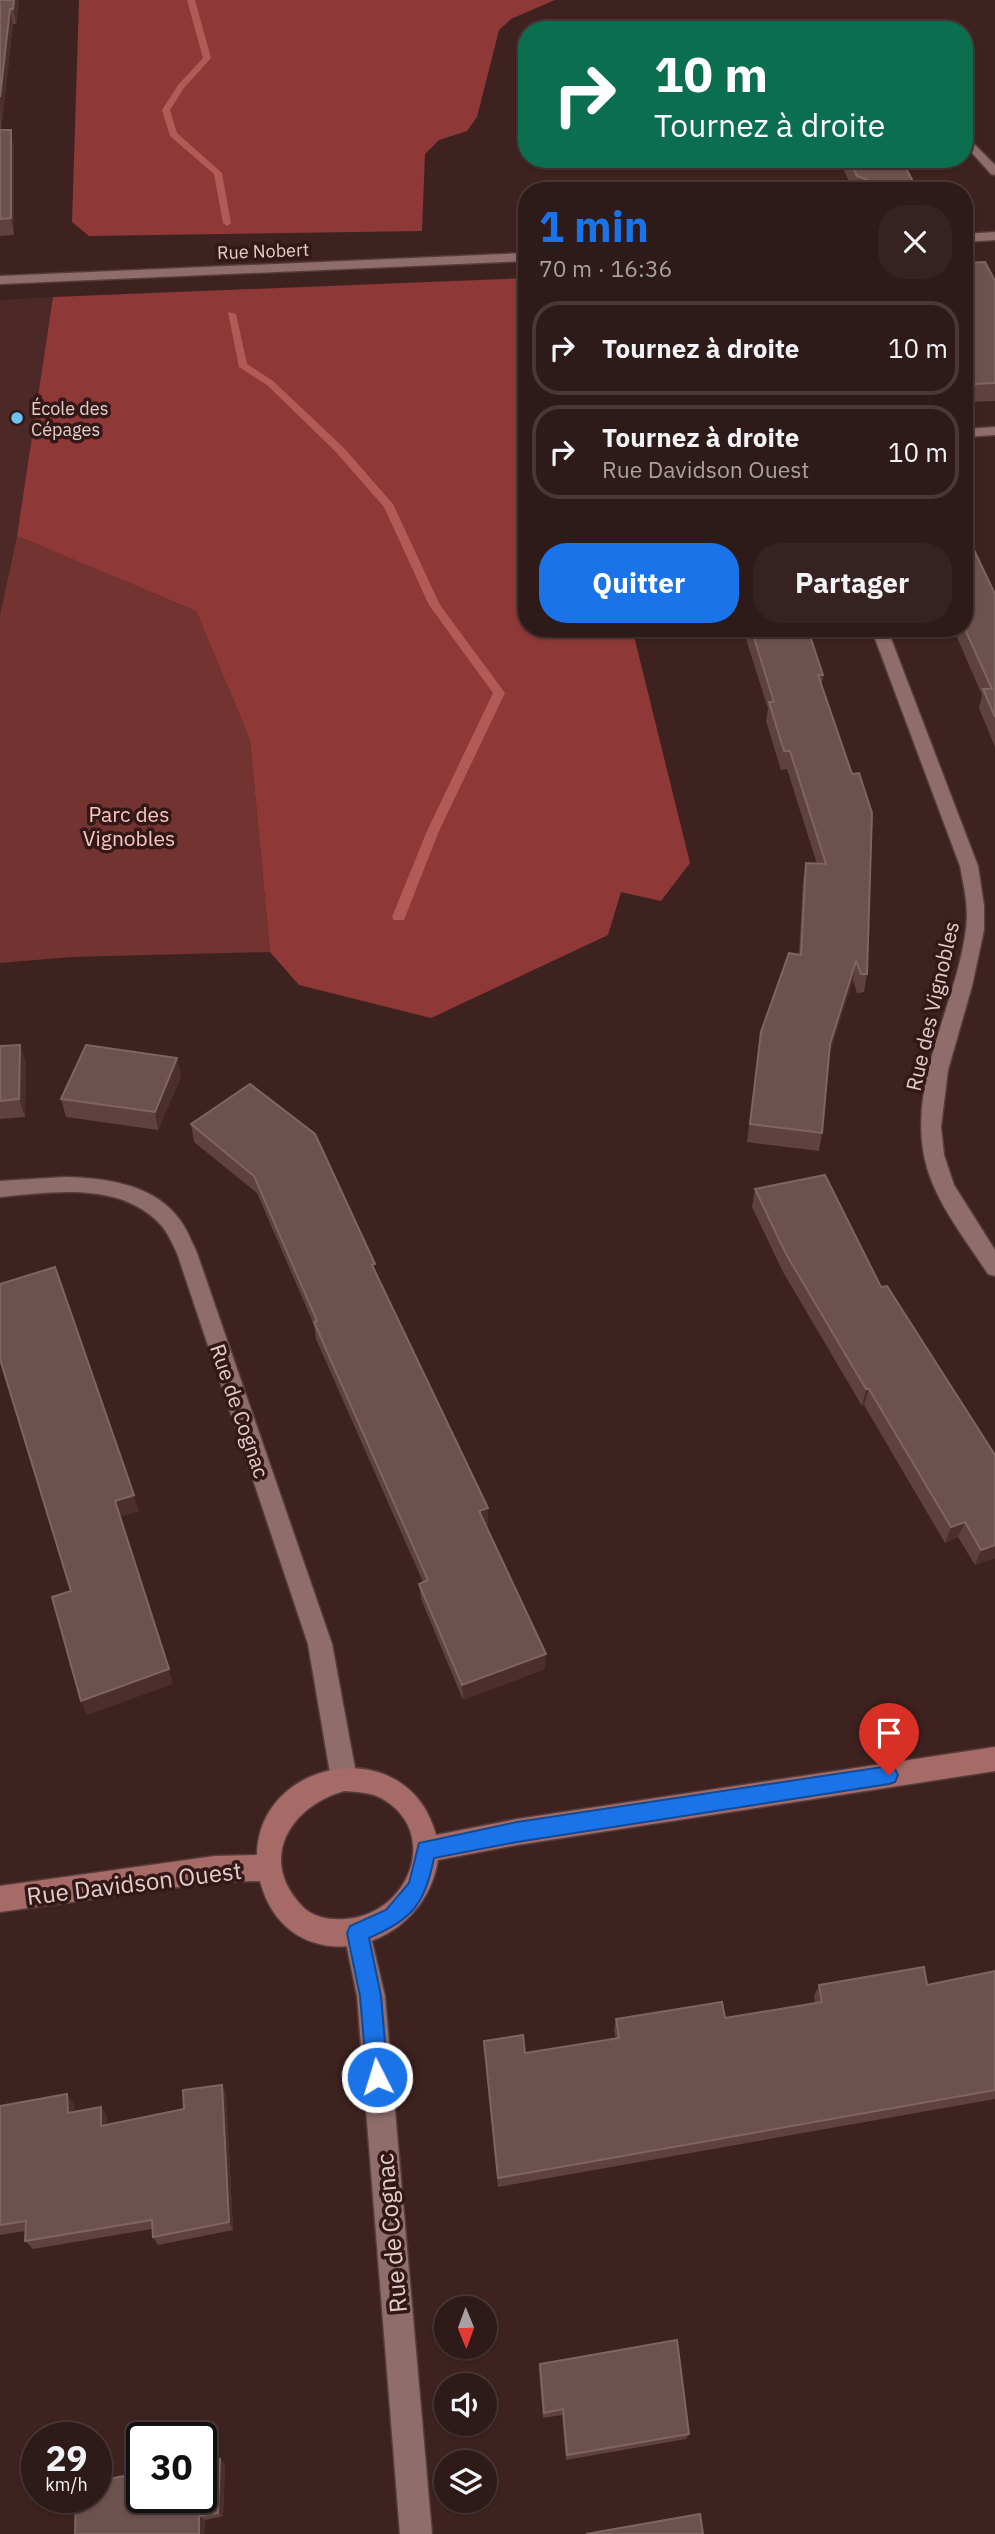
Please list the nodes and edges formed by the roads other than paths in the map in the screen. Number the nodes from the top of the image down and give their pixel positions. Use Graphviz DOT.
graph roads {
  1 [pos="973,147"];
  2 [pos="995,172"];
  3 [pos="995,236"];
  4 [pos="973,237"];
  5 [pos="518,257"];
  6 [pos="0,280"];
  7 [pos="995,431"];
  8 [pos="973,432"];
  9 [pos="882,637"];
  10 [pos="0,1189"];
  11 [pos="995,1268"];
  12 [pos="995,1759"];
  13 [pos="344,1779"];
  14 [pos="426,1850"];
  15 [pos="268,1868"];
  16 [pos="0,1899"];
  17 [pos="358,1933"];
  18 [pos="416,2534"];
  1 -- 2 [label="street"];
  3 -- 4 [label="street"];
  5 -- 6 [label="street, Rue Nobert"];
  7 -- 8 [label="street"];
  9 -- 11 [label="street, Rue des Vignobles"];
  10 -- 13 [label="street, Rue de Cognac"];
  12 -- 14 [label="street"];
  13 -- 14 [label="street"];
  13 -- 15 [label="street"];
  14 -- 17 [label="street"];
  15 -- 16 [label="street, Rue Davidson Ouest"];
  15 -- 17 [label="street"];
  17 -- 18 [label="street, Rue de Cognac"];
}
